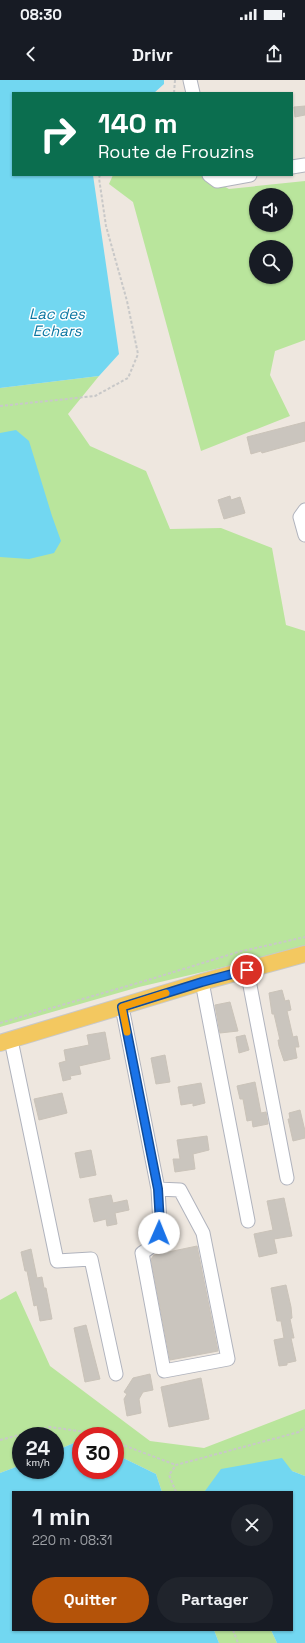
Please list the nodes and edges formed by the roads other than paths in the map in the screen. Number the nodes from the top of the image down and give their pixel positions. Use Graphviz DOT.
graph roads {
  1 [pos="190,80"];
  2 [pos="193,92"];
  3 [pos="305,165"];
  4 [pos="293,168"];
  5 [pos="210,176"];
  6 [pos="244,176"];
  7 [pos="305,510"];
  8 [pos="305,535"];
  9 [pos="305,954"];
  10 [pos="247,970"];
  11 [pos="202,982"];
  12 [pos="122,1007"];
  13 [pos="5,1042"];
  14 [pos="287,1178"];
  15 [pos="158,1189"];
  16 [pos="248,1220"];
  17 [pos="116,1374"];
  1 -- 2 [label="street"];
  3 -- 4 [label="street"];
  5 -- 6 [label="street"];
  7 -- 8 [label="street"];
  9 -- 10 [label="main road"];
  10 -- 11 [label="main road"];
  10 -- 14 [label="street"];
  11 -- 12 [label="main road"];
  11 -- 16 [label="street"];
  12 -- 13 [label="main road"];
  12 -- 15 [label="street"];
  13 -- 17 [label="street"];
  15 -- 15 [label="street"];
}
